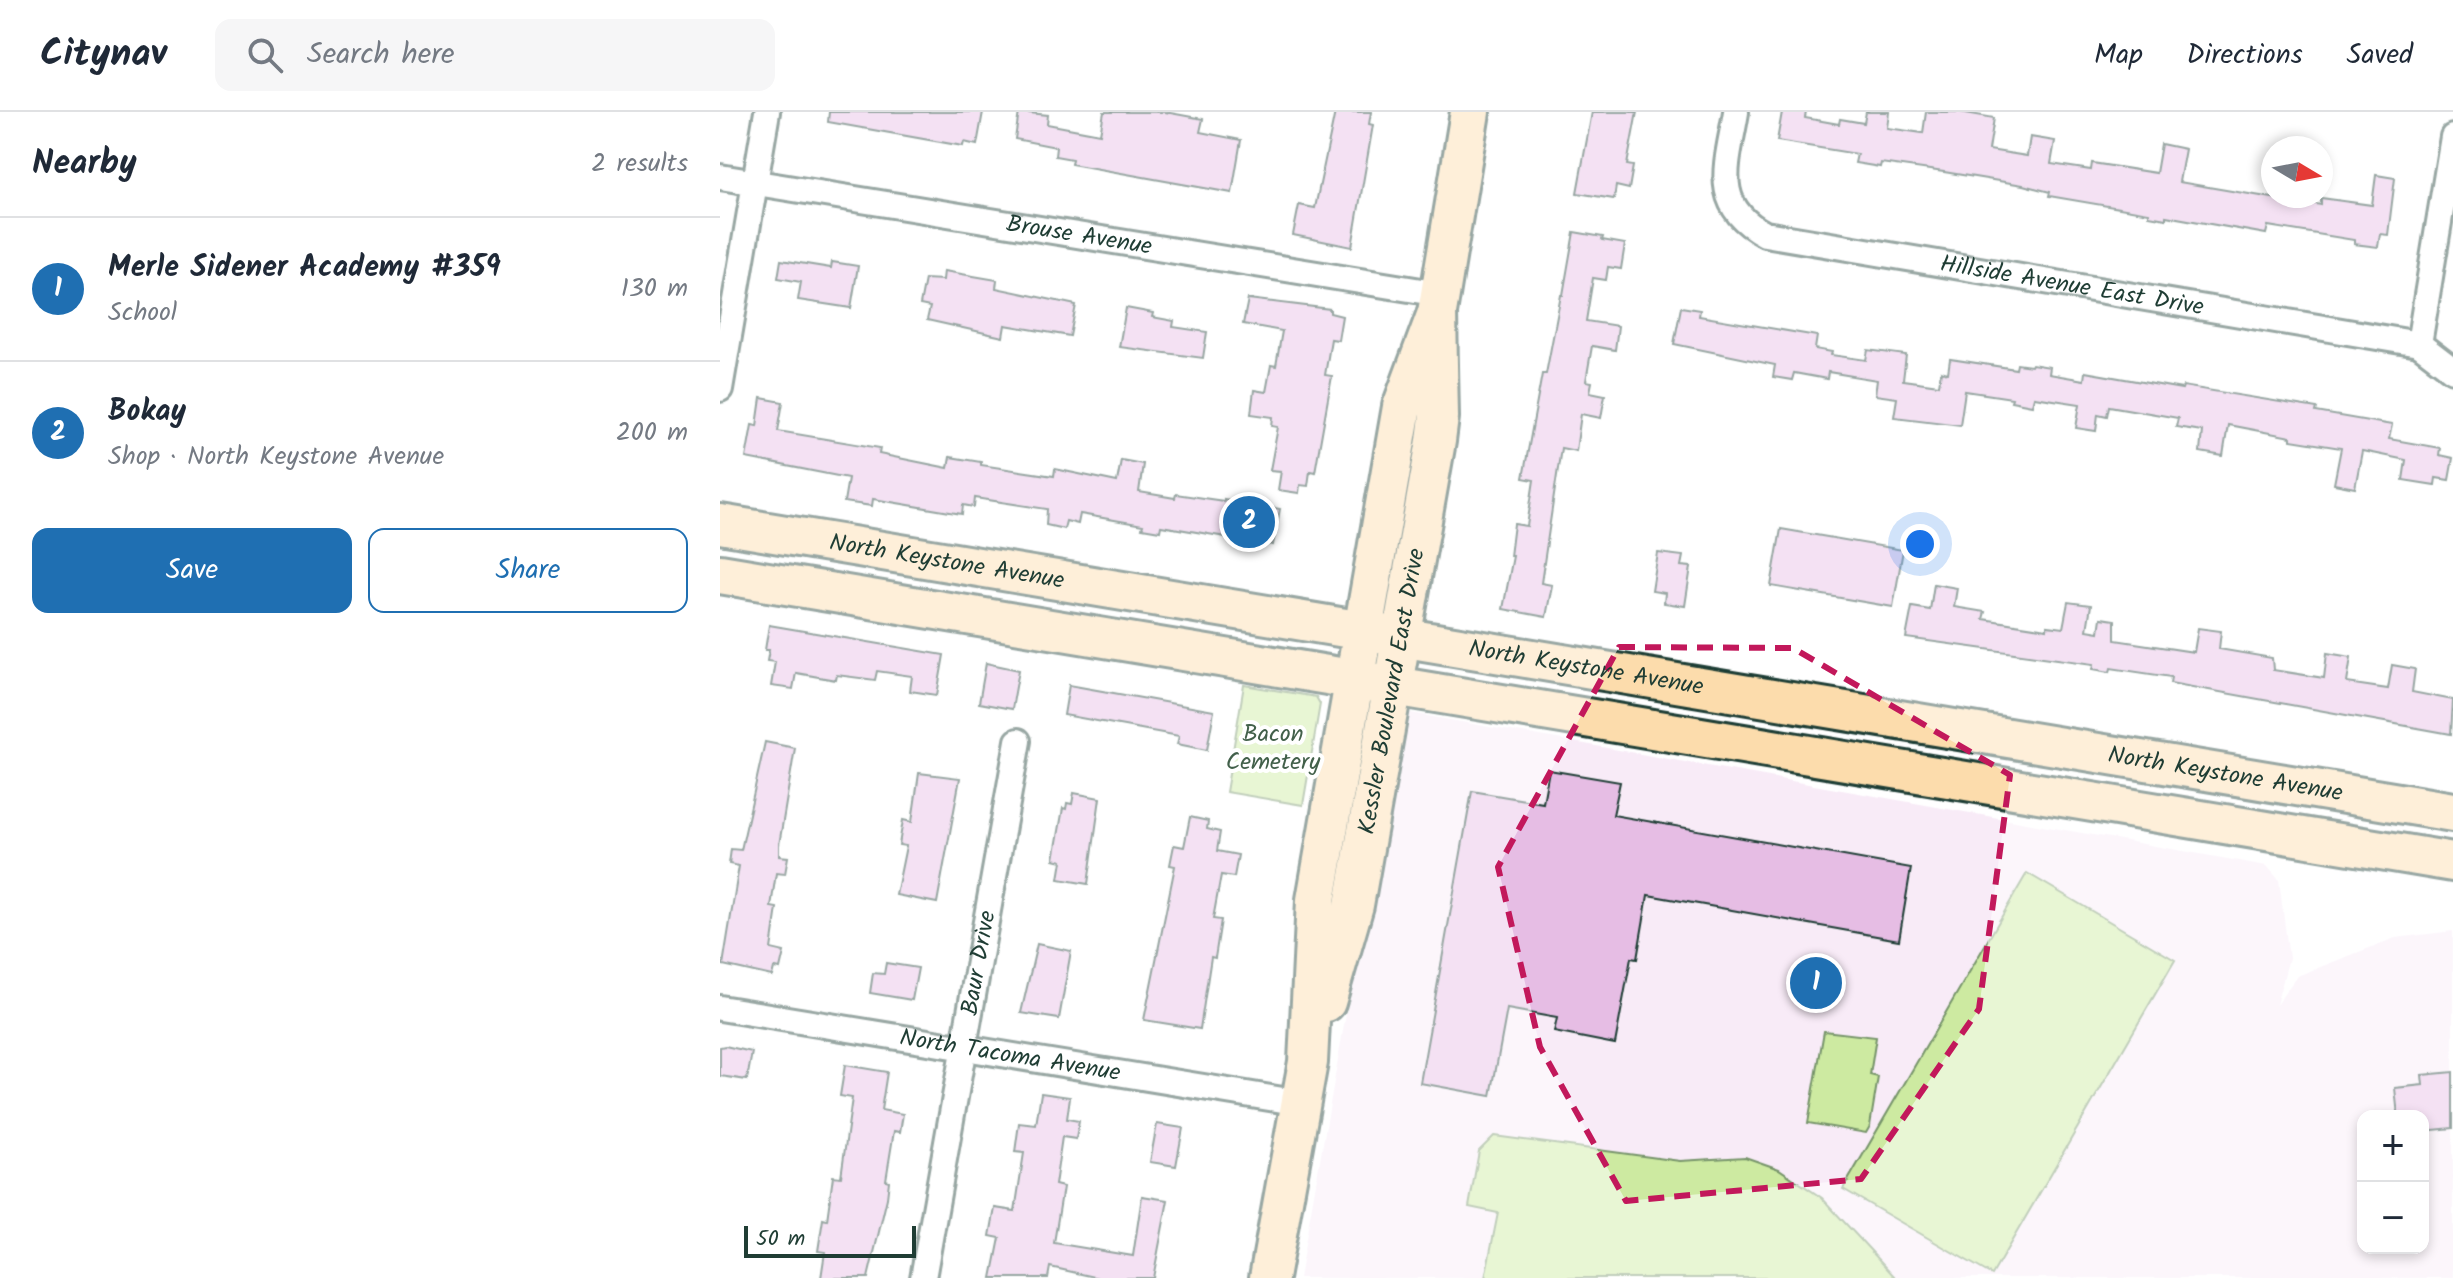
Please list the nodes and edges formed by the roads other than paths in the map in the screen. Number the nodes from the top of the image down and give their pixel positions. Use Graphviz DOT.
graph roads {
  1 [pos="767,112"];
  2 [pos="1470,112"];
  3 [pos="1736,112"];
  4 [pos="2453,137"];
  5 [pos="720,177"];
  6 [pos="755,183"];
  7 [pos="1438,304"];
  8 [pos="2419,344"];
  9 [pos="2453,370"];
  10 [pos="720,389"];
  11 [pos="720,524"];
  12 [pos="720,574"];
  13 [pos="1365,630"];
  14 [pos="1402,636"];
  15 [pos="1357,679"];
  16 [pos="1394,685"];
  17 [pos="1018,741"];
  18 [pos="2453,812"];
  19 [pos="2453,862"];
  20 [pos="720,1008"];
  21 [pos="963,1048"];
  22 [pos="1308,1062"];
  23 [pos="1301,1103"];
  24 [pos="923,1278"];
  25 [pos="1269,1278"];
  1 -- 6 [label="street"];
  2 -- 7 [label="main road, Kessler Boulevard East Drive"];
  3 -- 8 [label="street, Hillside Avenue East Drive"];
  4 -- 8 [label="street"];
  5 -- 6 [label="street, Brouse Avenue"];
  6 -- 7 [label="street, Brouse Avenue"];
  6 -- 10 [label="street"];
  7 -- 13 [label="main road, Kessler Boulevard East Drive"];
  7 -- 14 [label="main road, Kessler Boulevard East Drive"];
  8 -- 9 [label="street"];
  11 -- 13 [label="main road, North Keystone Avenue"];
  12 -- 15 [label="main road, North Keystone Avenue"];
  13 -- 14 [label="main road, North Keystone Avenue"];
  13 -- 15 [label="main road, Kessler Boulevard East Drive"];
  14 -- 16 [label="main road, Kessler Boulevard East Drive"];
  14 -- 18 [label="main road, North Keystone Avenue"];
  15 -- 16 [label="main road, North Keystone Avenue"];
  15 -- 22 [label="main road, Kessler Boulevard East Drive"];
  16 -- 19 [label="main road, North Keystone Avenue"];
  16 -- 22 [label="main road, Kessler Boulevard East Drive"];
  17 -- 21 [label="street, Baur Drive"];
  20 -- 21 [label="street, North Tacoma Avenue"];
  21 -- 23 [label="street, North Tacoma Avenue"];
  21 -- 24 [label="street, Baur Drive"];
  22 -- 23 [label="main road, Kessler Boulevard East Drive"];
  23 -- 25 [label="main road, Kessler Boulevard East Drive"];
}
